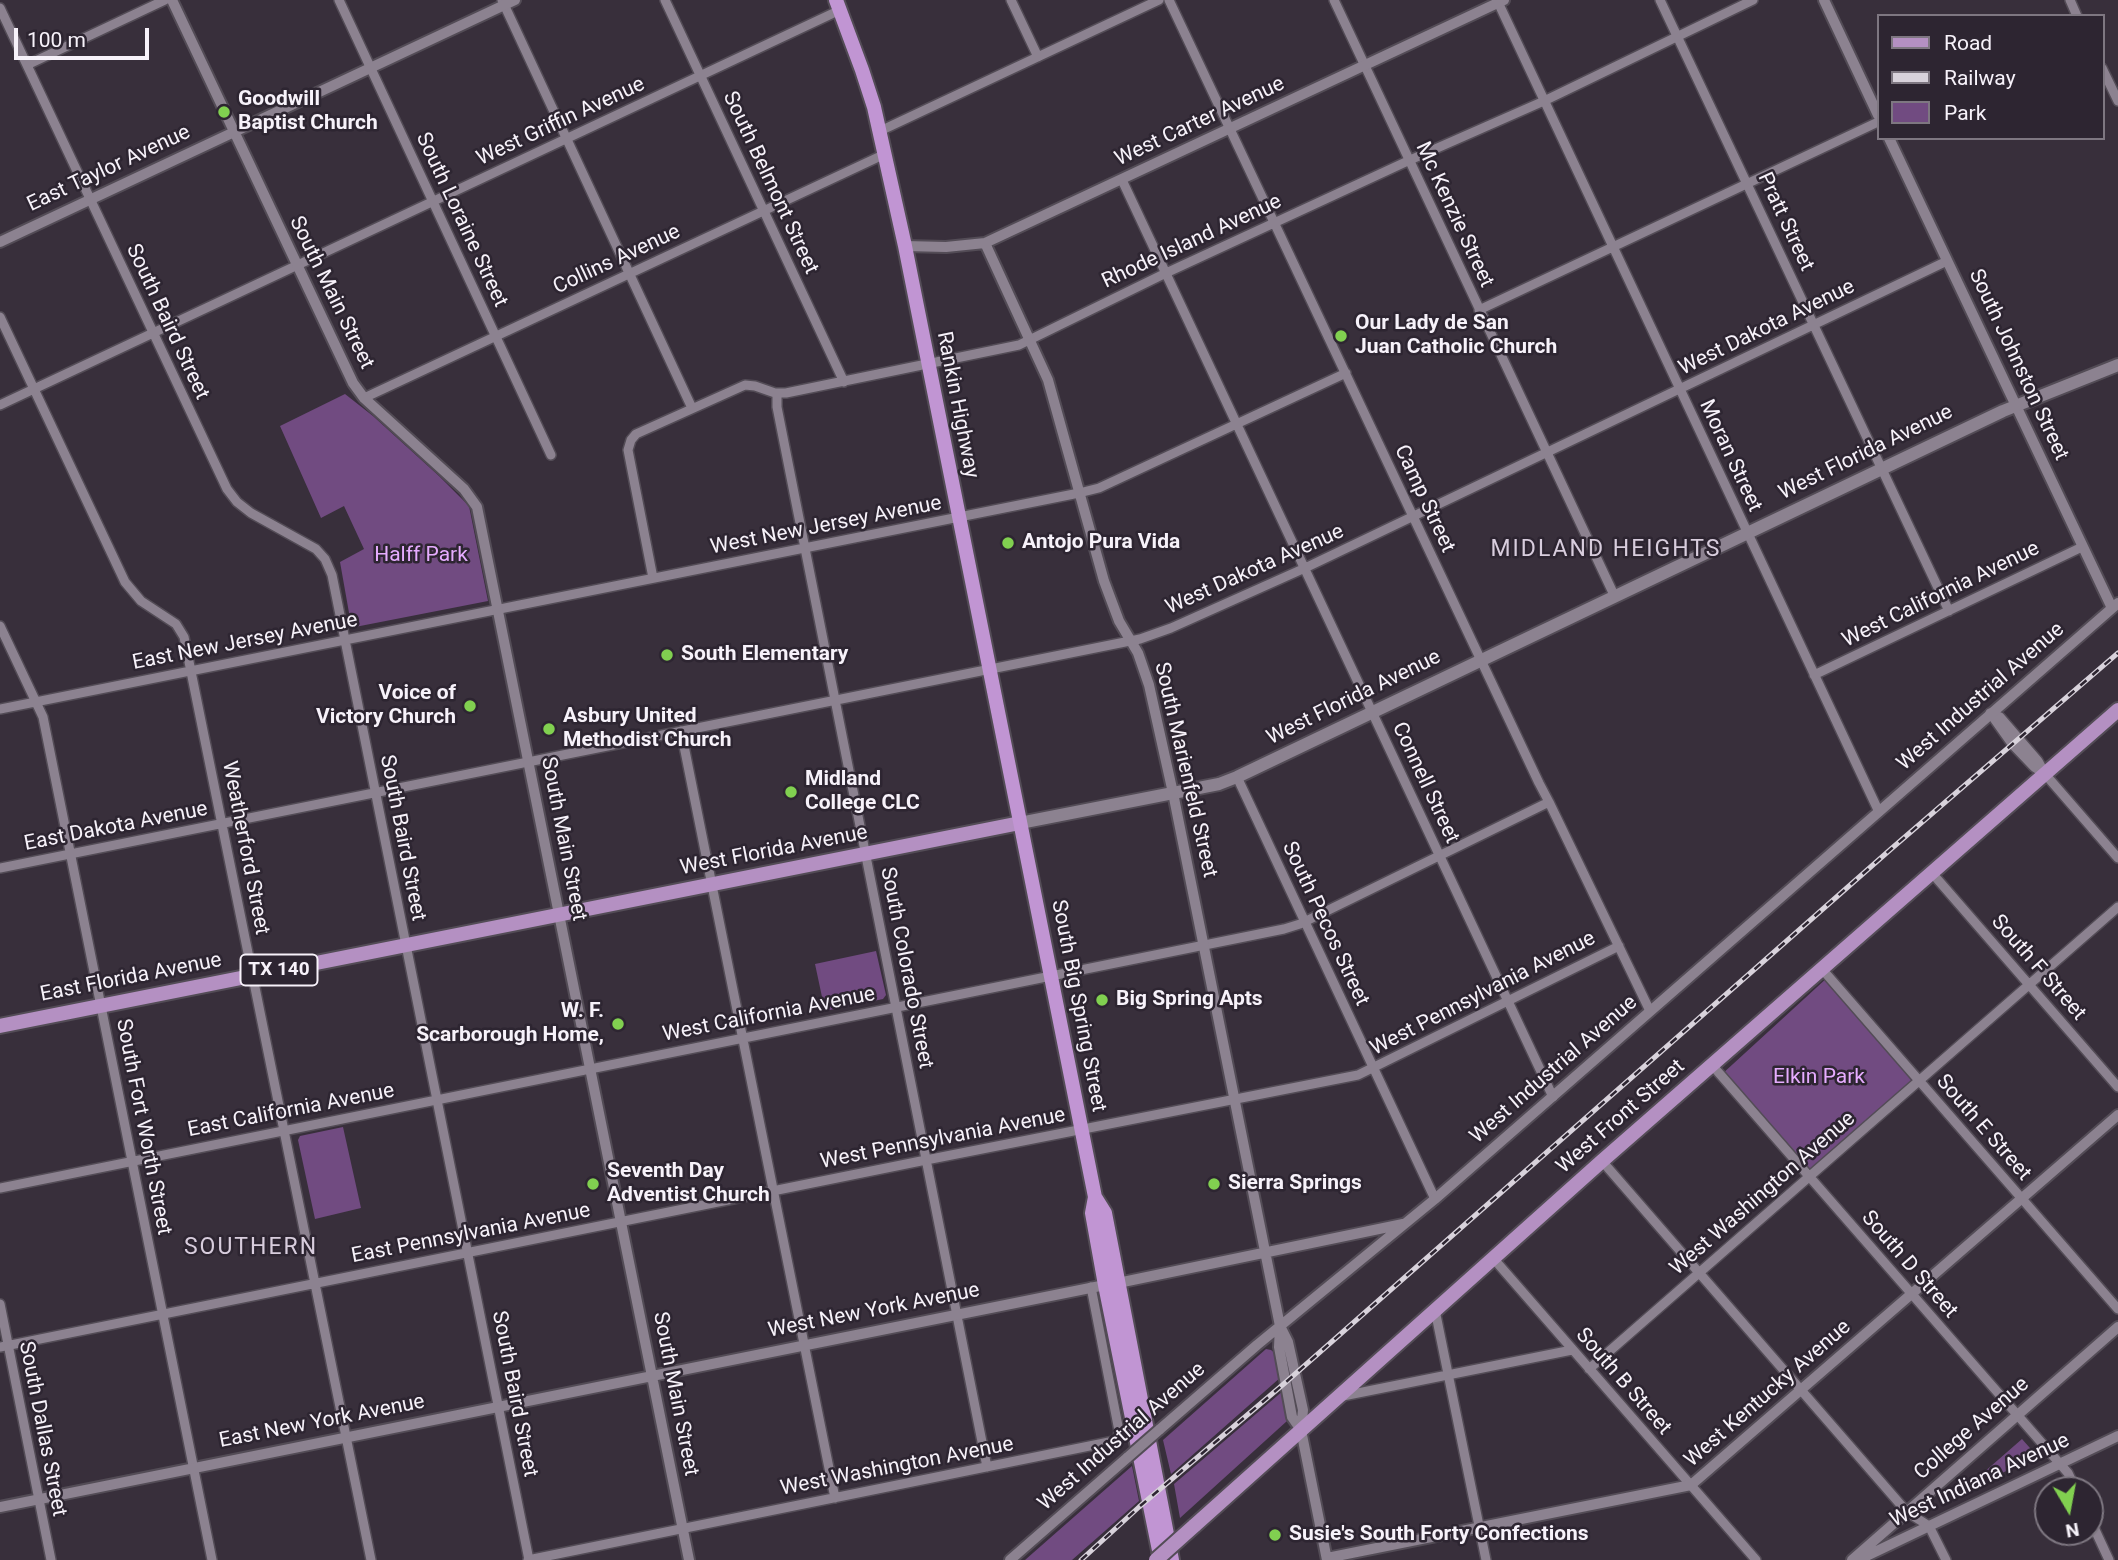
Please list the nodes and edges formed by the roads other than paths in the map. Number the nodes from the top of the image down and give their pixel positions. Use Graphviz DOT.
graph roads {
  1 [pos="165,0"];
  2 [pos="172,0"];
  3 [pos="339,0"];
  4 [pos="665,0"];
  5 [pos="1011,0"];
  6 [pos="1159,0"];
  7 [pos="1169,0"];
  8 [pos="1334,0"];
  9 [pos="1660,0"];
  10 [pos="1753,0"];
  11 [pos="1824,0"];
  12 [pos="1500,1"];
  13 [pos="507,2"];
  14 [pos="838,5"];
  15 [pos="0,8"];
  16 [pos="1678,37"];
  17 [pos="1038,57"];
  18 [pos="27,65"];
  19 [pos="1364,65"];
  20 [pos="371,68"];
  21 [pos="2104,72"];
  22 [pos="701,76"];
  23 [pos="1544,101"];
  24 [pos="2118,101"];
  25 [pos="1876,111"];
  26 [pos="1876,123"];
  27 [pos="1230,129"];
  28 [pos="880,131"];
  29 [pos="234,132"];
  30 [pos="568,139"];
  31 [pos="1890,140"];
  32 [pos="885,154"];
  33 [pos="1410,160"];
  34 [pos="1122,180"];
  35 [pos="1747,184"];
  36 [pos="90,199"];
  37 [pos="433,202"];
  38 [pos="764,212"];
  39 [pos="1275,223"];
  40 [pos="0,242"];
  41 [pos="985,243"];
  42 [pos="905,246"];
  43 [pos="1612,247"];
  44 [pos="1947,261"];
  45 [pos="296,266"];
  46 [pos="630,272"];
  47 [pos="1166,273"];
  48 [pos="1479,310"];
  49 [pos="0,317"];
  50 [pos="1813,325"];
  51 [pos="153,334"];
  52 [pos="496,335"];
  53 [pos="1029,340"];
  54 [pos="927,364"];
  55 [pos="2118,365"];
  56 [pos="1346,373"];
  57 [pos="844,382"];
  58 [pos="34,389"];
  59 [pos="1679,389"];
  60 [pos="777,393"];
  61 [pos="364,398"];
  62 [pos="0,405"];
  63 [pos="2015,406"];
  64 [pos="692,408"];
  65 [pos="1237,424"];
  66 [pos="1547,452"];
  67 [pos="551,455"];
  68 [pos="1881,469"];
  69 [pos="1079,493"];
  70 [pos="1413,516"];
  71 [pos="958,517"];
  72 [pos="1747,534"];
  73 [pos="2082,547"];
  74 [pos="804,548"];
  75 [pos="1305,568"];
  76 [pos="653,578"];
  77 [pos="1615,597"];
  78 [pos="2115,605"];
  79 [pos="498,610"];
  80 [pos="1949,611"];
  81 [pos="0,626"];
  82 [pos="344,640"];
  83 [pos="1131,641"];
  84 [pos="1481,660"];
  85 [pos="191,670"];
  86 [pos="989,670"];
  87 [pos="1814,675"];
  88 [pos="36,701"];
  89 [pos="835,701"];
  90 [pos="0,709"];
  91 [pos="2118,710"];
  92 [pos="1372,712"];
  93 [pos="1990,713"];
  94 [pos="681,731"];
  95 [pos="528,762"];
  96 [pos="2045,774"];
  97 [pos="1237,777"];
  98 [pos="375,793"];
  99 [pos="1173,793"];
  100 [pos="1549,802"];
  101 [pos="1878,812"];
  102 [pos="222,823"];
  103 [pos="1020,823"];
  104 [pos="70,853"];
  105 [pos="865,854"];
  106 [pos="1440,856"];
  107 [pos="2118,859"];
  108 [pos="0,868"];
  109 [pos="1932,873"];
  110 [pos="712,884"];
  111 [pos="2118,907"];
  112 [pos="559,915"];
  113 [pos="1305,922"];
  114 [pos="1204,945"];
  115 [pos="406,946"];
  116 [pos="1619,946"];
  117 [pos="1822,969"];
  118 [pos="253,975"];
  119 [pos="1051,976"];
  120 [pos="2029,985"];
  121 [pos="1508,1002"];
  122 [pos="100,1006"];
  123 [pos="896,1007"];
  124 [pos="1650,1011"];
  125 [pos="0,1026"];
  126 [pos="743,1038"];
  127 [pos="1712,1065"];
  128 [pos="1374,1068"];
  129 [pos="590,1069"];
  130 [pos="1919,1081"];
  131 [pos="2118,1087"];
  132 [pos="1553,1097"];
  133 [pos="1234,1099"];
  134 [pos="437,1100"];
  135 [pos="2118,1115"];
  136 [pos="1082,1129"];
  137 [pos="284,1131"];
  138 [pos="926,1160"];
  139 [pos="132,1161"];
  140 [pos="1602,1161"];
  141 [pos="1810,1177"];
  142 [pos="0,1188"];
  143 [pos="773,1191"];
  144 [pos="1435,1199"];
  145 [pos="2022,1199"];
  146 [pos="621,1222"];
  147 [pos="1405,1224"];
  148 [pos="467,1252"];
  149 [pos="1265,1252"];
  150 [pos="1493,1258"];
  151 [pos="1700,1273"];
  152 [pos="315,1283"];
  153 [pos="1105,1285"];
  154 [pos="1912,1294"];
  155 [pos="0,1304"];
  156 [pos="2118,1309"];
  157 [pos="1435,1310"];
  158 [pos="163,1314"];
  159 [pos="957,1314"];
  160 [pos="1280,1326"];
  161 [pos="2118,1327"];
  162 [pos="804,1345"];
  163 [pos="4,1346"];
  164 [pos="1572,1350"];
  165 [pos="1589,1369"];
  166 [pos="1448,1375"];
  167 [pos="652,1376"];
  168 [pos="1802,1391"];
  169 [pos="1338,1397"];
  170 [pos="498,1407"];
  171 [pos="2017,1415"];
  172 [pos="1301,1430"];
  173 [pos="2118,1436"];
  174 [pos="346,1437"];
  175 [pos="1118,1437"];
  176 [pos="2060,1464"];
  177 [pos="987,1467"];
  178 [pos="194,1468"];
  179 [pos="2069,1476"];
  180 [pos="1691,1485"];
  181 [pos="835,1498"];
  182 [pos="38,1499"];
  183 [pos="0,1507"];
  184 [pos="1907,1512"];
  185 [pos="1930,1526"];
  186 [pos="1479,1527"];
  187 [pos="682,1528"];
  188 [pos="1327,1559"];
  189 [pos="51,1560"];
  190 [pos="212,1560"];
  191 [pos="371,1560"];
  192 [pos="529,1560"];
  193 [pos="689,1560"];
  194 [pos="1010,1560"];
  195 [pos="1156,1560"];
  196 [pos="1161,1560"];
  197 [pos="1172,1560"];
  198 [pos="1486,1560"];
  199 [pos="1756,1560"];
  200 [pos="1852,1560"];
  201 [pos="1858,1560"];
  202 [pos="1946,1560"];
  1 -- 18 [label="street"];
  2 -- 29 [label="street, South Main Street"];
  3 -- 20 [label="street, South Loraine Street"];
  4 -- 22 [label="street, South Belmont Street"];
  5 -- 17 [label="street"];
  6 -- 17 [label="street"];
  7 -- 27 [label="street, Camp Street"];
  8 -- 19 [label="street, Mc Kenzie Street"];
  9 -- 16 [label="street, Pratt Street"];
  10 -- 16 [label="street, Rhode Island Avenue"];
  11 -- 25 [label="street"];
  12 -- 19 [label="street, West Carter Avenue"];
  12 -- 23 [label="street, Moran Street"];
  13 -- 20 [label="street, East Taylor Avenue"];
  13 -- 30 [label="street"];
  14 -- 22 [label="street, West Griffin Avenue"];
  14 -- 28 [label="highway, Rankin Highway"];
  15 -- 18 [label="street, South Baird Street"];
  16 -- 23 [label="street, Rhode Island Avenue"];
  16 -- 35 [label="street, Pratt Street"];
  17 -- 28 [label="street"];
  18 -- 36 [label="street, South Baird Street"];
  19 -- 27 [label="street, West Carter Avenue"];
  19 -- 33 [label="street, Mc Kenzie Street"];
  20 -- 29 [label="street, East Taylor Avenue"];
  20 -- 37 [label="street, South Loraine Street"];
  21 -- 24 [label="street"];
  22 -- 30 [label="street, West Griffin Avenue"];
  22 -- 38 [label="street, South Belmont Street"];
  23 -- 33 [label="street, Rhode Island Avenue"];
  23 -- 43 [label="street, Moran Street"];
  26 -- 35 [label="street"];
  27 -- 34 [label="street, West Carter Avenue"];
  27 -- 39 [label="street, Camp Street"];
  28 -- 32 [label="highway, Rankin Highway"];
  29 -- 36 [label="street, East Taylor Avenue"];
  29 -- 45 [label="street, South Main Street"];
  30 -- 37 [label="street, West Griffin Avenue"];
  30 -- 46 [label="street"];
  31 -- 44 [label="street, South Johnston Street"];
  32 -- 38 [label="street, Collins Avenue"];
  32 -- 42 [label="highway, Rankin Highway"];
  33 -- 39 [label="street, Rhode Island Avenue"];
  33 -- 48 [label="street, Mc Kenzie Street"];
  34 -- 41 [label="street, West Carter Avenue"];
  34 -- 47 [label="street, Connell Street"];
  35 -- 43 [label="street"];
  35 -- 50 [label="street, Pratt Street"];
  36 -- 40 [label="street, East Taylor Avenue"];
  36 -- 51 [label="street, South Baird Street"];
  37 -- 45 [label="street, West Griffin Avenue"];
  37 -- 52 [label="street, South Loraine Street"];
  38 -- 46 [label="street, Collins Avenue"];
  38 -- 57 [label="street, South Belmont Street"];
  39 -- 47 [label="street, Rhode Island Avenue"];
  39 -- 56 [label="street, Camp Street"];
  41 -- 42 [label="street, West Carter Avenue"];
  41 -- 53 [label="street, South Marienfeld Street"];
  42 -- 54 [label="highway, Rankin Highway"];
  43 -- 48 [label="street"];
  43 -- 59 [label="street, Moran Street"];
  44 -- 50 [label="street, West Dakota Avenue"];
  44 -- 63 [label="street, South Johnston Street"];
  45 -- 51 [label="street, West Griffin Avenue"];
  45 -- 61 [label="street, South Main Street"];
  46 -- 52 [label="street, Collins Avenue"];
  46 -- 64 [label="street"];
  47 -- 53 [label="street, Rhode Island Avenue"];
  47 -- 65 [label="street, Connell Street"];
  48 -- 66 [label="street, Mc Kenzie Street"];
  49 -- 58 [label="street, Weatherford Street"];
  50 -- 59 [label="street, West Dakota Avenue"];
  50 -- 68 [label="street, Pratt Street"];
  51 -- 58 [label="street, West Griffin Avenue"];
  51 -- 82 [label="street, South Baird Street"];
  52 -- 61 [label="street, Collins Avenue"];
  52 -- 67 [label="street, South Loraine Street"];
  53 -- 54 [label="street, Rhode Island Avenue"];
  53 -- 69 [label="street, South Marienfeld Street"];
  54 -- 57 [label="street, Rhode Island Avenue"];
  54 -- 71 [label="highway, Rankin Highway"];
  55 -- 63 [label="main road, West Florida Avenue"];
  56 -- 65 [label="street, West New Jersey Avenue"];
  56 -- 70 [label="street, Camp Street"];
  57 -- 60 [label="street, Rhode Island Avenue"];
  58 -- 62 [label="street, West Griffin Avenue"];
  58 -- 85 [label="street, Weatherford Street"];
  59 -- 66 [label="street, West Dakota Avenue"];
  59 -- 72 [label="street, Moran Street"];
  60 -- 64 [label="street, Rhode Island Avenue"];
  60 -- 74 [label="street, South Colorado Street"];
  61 -- 79 [label="street, South Main Street"];
  63 -- 68 [label="main road, West Florida Avenue"];
  63 -- 73 [label="street, South Johnston Street"];
  64 -- 76 [label="street, Rhode Island Avenue"];
  65 -- 69 [label="street, West New Jersey Avenue"];
  65 -- 75 [label="street, Connell Street"];
  66 -- 70 [label="street, West Dakota Avenue"];
  66 -- 77 [label="street, Mc Kenzie Street"];
  68 -- 72 [label="main road, West Florida Avenue"];
  68 -- 80 [label="street, Pratt Street"];
  69 -- 71 [label="street, West New Jersey Avenue"];
  69 -- 83 [label="street, South Marienfeld Street"];
  70 -- 75 [label="street, West Dakota Avenue"];
  70 -- 84 [label="street, Camp Street"];
  71 -- 74 [label="street, West New Jersey Avenue"];
  71 -- 86 [label="highway, Rankin Highway"];
  72 -- 77 [label="main road, West Florida Avenue"];
  72 -- 87 [label="street, Moran Street"];
  73 -- 78 [label="street, South Johnston Street"];
  73 -- 80 [label="street, West California Avenue"];
  74 -- 76 [label="street, West New Jersey Avenue"];
  74 -- 89 [label="street, South Colorado Street"];
  75 -- 83 [label="street, West Dakota Avenue"];
  75 -- 92 [label="street, Connell Street"];
  76 -- 79 [label="street, West New Jersey Avenue"];
  77 -- 84 [label="main road, West Florida Avenue"];
  78 -- 93 [label="street, West Industrial Avenue"];
  79 -- 82 [label="street, East New Jersey Avenue"];
  79 -- 95 [label="street, South Main Street"];
  80 -- 87 [label="street, West California Avenue"];
  81 -- 88 [label="street, South Fort Worth Street"];
  82 -- 85 [label="street, East New Jersey Avenue"];
  82 -- 98 [label="street, South Baird Street"];
  83 -- 86 [label="street, West Dakota Avenue"];
  83 -- 99 [label="street, South Marienfeld Street"];
  84 -- 92 [label="main road, West Florida Avenue"];
  84 -- 100 [label="street, Camp Street"];
  85 -- 88 [label="street, East New Jersey Avenue"];
  85 -- 102 [label="street, Weatherford Street"];
  86 -- 89 [label="street, West Dakota Avenue"];
  86 -- 103 [label="highway, Rankin Highway"];
  87 -- 101 [label="street, Moran Street"];
  88 -- 90 [label="street, East New Jersey Avenue"];
  88 -- 104 [label="street, South Fort Worth Street"];
  89 -- 94 [label="street, West Dakota Avenue"];
  89 -- 105 [label="street, South Colorado Street"];
  91 -- 96 [label="main road, West Front Street"];
  92 -- 97 [label="main road, West Florida Avenue"];
  92 -- 106 [label="street, Connell Street"];
  93 -- 96 [label="street"];
  93 -- 101 [label="street, West Industrial Avenue"];
  94 -- 95 [label="street, West Dakota Avenue"];
  94 -- 110 [label="street"];
  95 -- 98 [label="street, East Dakota Avenue"];
  95 -- 112 [label="street, South Main Street"];
  96 -- 107 [label="street"];
  96 -- 109 [label="main road, West Front Street"];
  97 -- 99 [label="main road, West Florida Avenue"];
  97 -- 113 [label="street, South Pecos Street"];
  98 -- 102 [label="street, East Dakota Avenue"];
  98 -- 115 [label="street, South Baird Street"];
  99 -- 103 [label="main road, West Florida Avenue"];
  99 -- 114 [label="street, South Marienfeld Street"];
  100 -- 106 [label="street, West California Avenue"];
  100 -- 116 [label="street, Camp Street"];
  101 -- 124 [label="street, West Industrial Avenue"];
  102 -- 104 [label="street, East Dakota Avenue"];
  102 -- 118 [label="street, Weatherford Street"];
  103 -- 105 [label="main road, West Florida Avenue / TX 140"];
  103 -- 119 [label="highway, South Big Spring Street"];
  104 -- 108 [label="street, East Dakota Avenue"];
  104 -- 122 [label="street, South Fort Worth Street"];
  105 -- 110 [label="main road, West Florida Avenue / TX 140"];
  105 -- 123 [label="street, South Colorado Street"];
  106 -- 113 [label="street, West California Avenue"];
  106 -- 121 [label="street, Connell Street"];
  109 -- 117 [label="main road, West Front Street"];
  109 -- 120 [label="street, South F Street"];
  110 -- 112 [label="main road, West Florida Avenue / TX 140"];
  110 -- 126 [label="street"];
  111 -- 120 [label="street, West Washington Avenue"];
  112 -- 115 [label="main road, East Florida Avenue / TX 140"];
  112 -- 129 [label="street, South Main Street"];
  113 -- 114 [label="street, West California Avenue"];
  113 -- 128 [label="street, South Pecos Street"];
  114 -- 119 [label="street, West California Avenue"];
  114 -- 133 [label="street, South Marienfeld Street"];
  115 -- 118 [label="main road, East Florida Avenue / TX 140"];
  115 -- 134 [label="street, South Baird Street"];
  116 -- 121 [label="street, West Pennsylvania Avenue"];
  116 -- 124 [label="street, Camp Street"];
  117 -- 127 [label="main road, West Front Street"];
  117 -- 130 [label="street, South E Street"];
  118 -- 122 [label="main road, East Florida Avenue / TX 140"];
  118 -- 137 [label="street, Weatherford Street"];
  119 -- 123 [label="street, West California Avenue"];
  119 -- 136 [label="highway, South Big Spring Street"];
  120 -- 130 [label="street, West Washington Avenue"];
  120 -- 131 [label="street, South F Street"];
  121 -- 128 [label="street, West Pennsylvania Avenue"];
  121 -- 132 [label="street, Connell Street"];
  122 -- 125 [label="main road, East Florida Avenue / TX 140"];
  122 -- 139 [label="street, South Fort Worth Street"];
  123 -- 126 [label="street, West California Avenue"];
  123 -- 138 [label="street, South Colorado Street"];
  124 -- 132 [label="street, West Industrial Avenue"];
  126 -- 129 [label="street, West California Avenue"];
  126 -- 143 [label="street"];
  127 -- 140 [label="main road, West Front Street"];
  127 -- 141 [label="street, South D Street"];
  128 -- 133 [label="street, West Pennsylvania Avenue"];
  128 -- 144 [label="street, South Pecos Street"];
  129 -- 134 [label="street, East California Avenue"];
  129 -- 146 [label="street, South Main Street"];
  130 -- 141 [label="street, West Washington Avenue"];
  130 -- 145 [label="street, South E Street"];
  132 -- 144 [label="street, West Industrial Avenue"];
  133 -- 136 [label="street, West Pennsylvania Avenue"];
  133 -- 149 [label="street, South Marienfeld Street"];
  134 -- 137 [label="street, East California Avenue"];
  134 -- 148 [label="street, South Baird Street"];
  135 -- 145 [label="street, West Kentucky Avenue"];
  136 -- 138 [label="street, West Pennsylvania Avenue"];
  136 -- 153 [label="highway, South Big Spring Street"];
  137 -- 139 [label="street, East California Avenue"];
  137 -- 152 [label="street, Weatherford Street"];
  138 -- 143 [label="street, West Pennsylvania Avenue"];
  138 -- 159 [label="street, South Colorado Street"];
  139 -- 142 [label="street, East California Avenue"];
  139 -- 158 [label="street, South Fort Worth Street"];
  140 -- 150 [label="main road, West Front Street"];
  140 -- 151 [label="street"];
  141 -- 151 [label="street, West Washington Avenue"];
  141 -- 154 [label="street, South D Street"];
  143 -- 146 [label="street, West Pennsylvania Avenue"];
  143 -- 162 [label="street"];
  144 -- 147 [label="street, West Industrial Avenue"];
  145 -- 154 [label="street, West Kentucky Avenue"];
  145 -- 156 [label="street, South E Street"];
  146 -- 148 [label="street, East Pennsylvania Avenue"];
  146 -- 167 [label="street, South Main Street"];
  147 -- 149 [label="street, West New York Avenue"];
  147 -- 160 [label="street, West Industrial Avenue"];
  148 -- 152 [label="street, East Pennsylvania Avenue"];
  148 -- 170 [label="street, South Baird Street"];
  149 -- 153 [label="street, West New York Avenue"];
  149 -- 160 [label="street, South Marienfeld Street"];
  150 -- 157 [label="main road, West Front Street"];
  150 -- 164 [label="street, South B Street"];
  151 -- 165 [label="street, West Washington Avenue"];
  151 -- 168 [label="street"];
  152 -- 158 [label="street, East Pennsylvania Avenue"];
  152 -- 174 [label="street, Weatherford Street"];
  153 -- 159 [label="street, West New York Avenue"];
  153 -- 175 [label="street, South Big Spring Street"];
  153 -- 196 [label="highway, South Big Spring Street"];
  153 -- 197 [label="highway, South Big Spring Street"];
  154 -- 168 [label="street, West Kentucky Avenue"];
  154 -- 171 [label="street, South D Street"];
  155 -- 163 [label="street, South Dallas Street"];
  157 -- 166 [label="street"];
  157 -- 169 [label="main road, West Front Street"];
  158 -- 163 [label="street, East Pennsylvania Avenue"];
  158 -- 178 [label="street, South Fort Worth Street"];
  159 -- 162 [label="street, West New York Avenue"];
  159 -- 177 [label="street, South Colorado Street"];
  160 -- 172 [label="street, South Marienfeld Street"];
  160 -- 194 [label="street, West Industrial Avenue, bridge"];
  161 -- 171 [label="street, College Avenue"];
  162 -- 167 [label="street, West New York Avenue"];
  162 -- 181 [label="street"];
  163 -- 182 [label="street, South Dallas Street"];
  164 -- 165 [label="street, South B Street"];
  164 -- 166 [label="street"];
  165 -- 180 [label="street, South B Street"];
  166 -- 169 [label="street"];
  166 -- 186 [label="street"];
  167 -- 170 [label="street, East New York Avenue"];
  167 -- 187 [label="street, South Main Street"];
  168 -- 180 [label="street, West Kentucky Avenue"];
  168 -- 184 [label="street"];
  169 -- 172 [label="main road, West Front Street"];
  170 -- 174 [label="street, East New York Avenue"];
  170 -- 192 [label="street, South Baird Street"];
  171 -- 176 [label="street, South D Street"];
  171 -- 184 [label="street, College Avenue"];
  172 -- 188 [label="street, South Marienfeld Street"];
  172 -- 195 [label="main road, West Front Street, bridge"];
  173 -- 176 [label="street, West Indiana Avenue"];
  174 -- 178 [label="street, East New York Avenue"];
  174 -- 191 [label="street, Weatherford Street"];
  175 -- 177 [label="street, West Washington Avenue"];
  176 -- 179 [label="street, South D Street"];
  176 -- 185 [label="street, West Indiana Avenue"];
  177 -- 181 [label="street, West Washington Avenue"];
  178 -- 182 [label="street, East New York Avenue"];
  178 -- 190 [label="street, South Fort Worth Street"];
  180 -- 186 [label="street, West Kentucky Avenue"];
  180 -- 199 [label="street, South B Street"];
  181 -- 187 [label="street, West Washington Avenue"];
  182 -- 183 [label="street, East New York Avenue"];
  182 -- 189 [label="street, South Dallas Street"];
  184 -- 185 [label="street"];
  184 -- 200 [label="street, College Avenue"];
  185 -- 201 [label="street, West Indiana Avenue"];
  185 -- 202 [label="street"];
  186 -- 188 [label="street, West Kentucky Avenue"];
  186 -- 198 [label="street"];
  187 -- 192 [label="street, West Washington Avenue"];
  187 -- 193 [label="street, South Main Street"];
}
